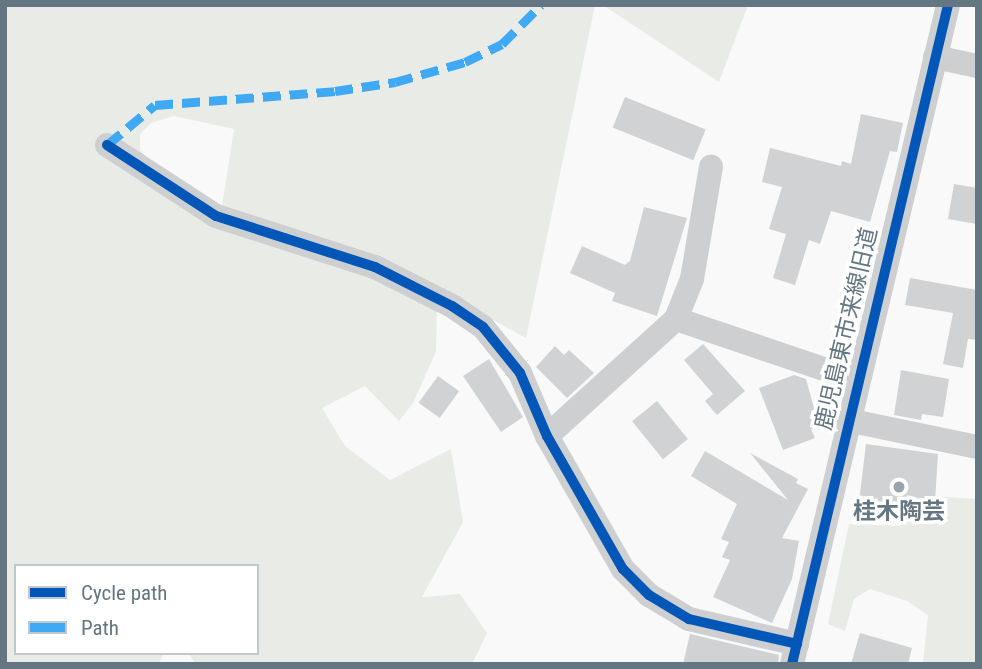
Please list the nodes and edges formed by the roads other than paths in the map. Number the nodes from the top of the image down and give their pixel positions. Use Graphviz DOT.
graph roads {
  1 [pos="948,5"];
  2 [pos="935,57"];
  3 [pos="977,66"];
  4 [pos="107,145"];
  5 [pos="711,167"];
  6 [pos="676,319"];
  7 [pos="856,380"];
  8 [pos="847,421"];
  9 [pos="547,436"];
  10 [pos="977,447"];
  11 [pos="795,654"];
  1 -- 2 [label="street, 鹿児島東市来線旧道"];
  2 -- 3 [label="street"];
  2 -- 7 [label="street, 鹿児島東市来線旧道"];
  4 -- 9 [label="street"];
  5 -- 6 [label="street"];
  6 -- 7 [label="street"];
  6 -- 9 [label="street"];
  7 -- 8 [label="street, 鹿児島東市来線旧道"];
  8 -- 10 [label="street"];
  8 -- 11 [label="street, 鹿児島東市来線旧道"];
  9 -- 11 [label="street"];
}
